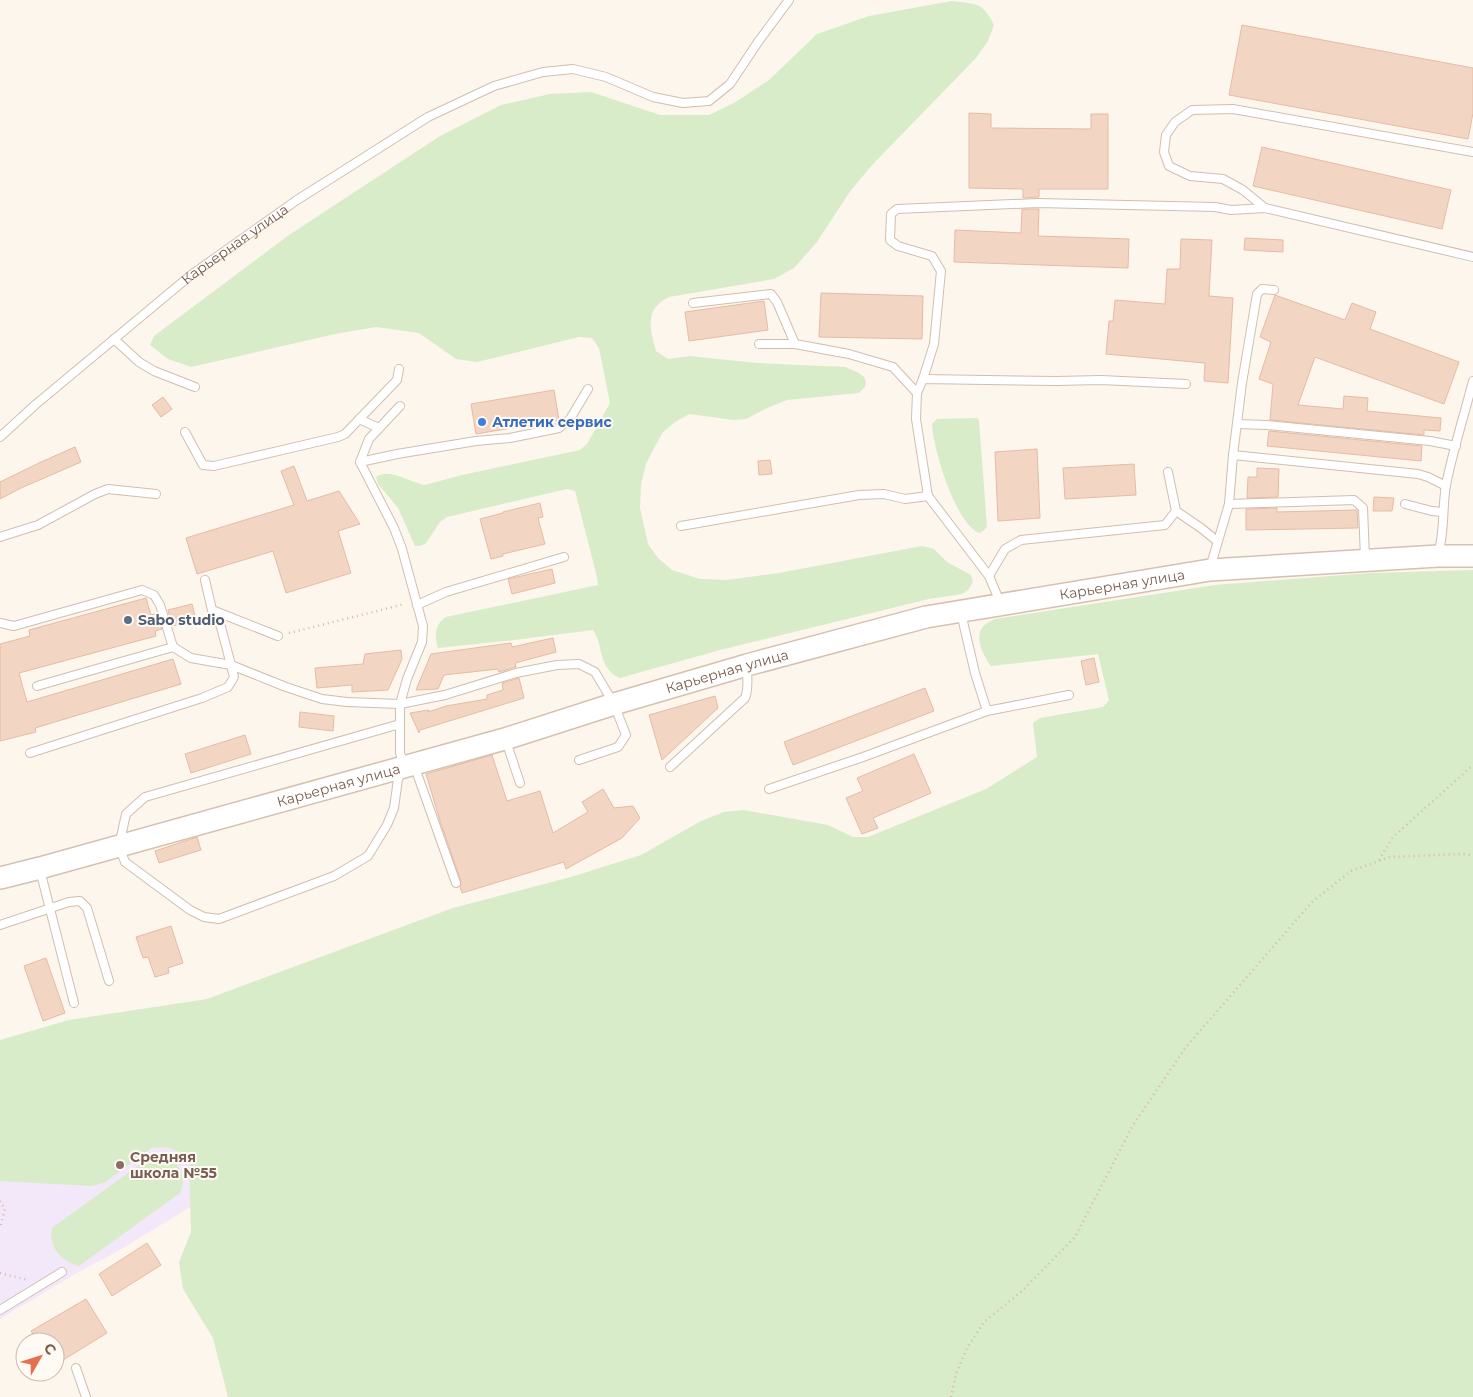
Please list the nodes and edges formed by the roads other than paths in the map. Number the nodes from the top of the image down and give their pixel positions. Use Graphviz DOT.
graph roads {
  1 [pos="789,0"];
  2 [pos="1473,152"];
  3 [pos="1265,208"];
  4 [pos="1473,257"];
  5 [pos="1274,290"];
  6 [pos="694,303"];
  7 [pos="114,339"];
  8 [pos="760,344"];
  9 [pos="795,344"];
  10 [pos="399,370"];
  11 [pos="923,379"];
  12 [pos="1473,381"];
  13 [pos="1186,384"];
  14 [pos="195,387"];
  15 [pos="588,388"];
  16 [pos="917,393"];
  17 [pos="400,406"];
  18 [pos="359,419"];
  19 [pos="1237,424"];
  20 [pos="379,428"];
  21 [pos="186,432"];
  22 [pos="0,437"];
  23 [pos="1456,446"];
  24 [pos="1233,455"];
  25 [pos="360,462"];
  26 [pos="1168,472"];
  27 [pos="1446,486"];
  28 [pos="156,494"];
  29 [pos="928,496"];
  30 [pos="1229,504"];
  31 [pos="1405,504"];
  32 [pos="1176,511"];
  33 [pos="1442,512"];
  34 [pos="681,526"];
  35 [pos="0,537"];
  36 [pos="1217,541"];
  37 [pos="1438,556"];
  38 [pos="1473,556"];
  39 [pos="564,557"];
  40 [pos="1365,560"];
  41 [pos="1210,570"];
  42 [pos="989,576"];
  43 [pos="205,580"];
  44 [pos="417,603"];
  45 [pos="998,605"];
  46 [pos="212,610"];
  47 [pos="960,611"];
  48 [pos="0,623"];
  49 [pos="278,636"];
  50 [pos="173,647"];
  51 [pos="231,665"];
  52 [pos="747,665"];
  53 [pos="37,686"];
  54 [pos="1069,695"];
  55 [pos="400,704"];
  56 [pos="614,704"];
  57 [pos="987,711"];
  58 [pos="400,724"];
  59 [pos="508,738"];
  60 [pos="30,753"];
  61 [pos="579,760"];
  62 [pos="409,764"];
  63 [pos="670,767"];
  64 [pos="520,783"];
  65 [pos="769,789"];
  66 [pos="120,846"];
  67 [pos="40,868"];
  68 [pos="0,878"];
  69 [pos="456,884"];
  70 [pos="50,908"];
  71 [pos="0,925"];
  72 [pos="109,981"];
  73 [pos="74,1003"];
  74 [pos="62,1272"];
  75 [pos="0,1310"];
  76 [pos="76,1368"];
  77 [pos="86,1397"];
  1 -- 7 [label="lane, Карьерная улица"];
  2 -- 3 [label="lane"];
  3 -- 4 [label="lane"];
  3 -- 11 [label="lane"];
  5 -- 19 [label="lane"];
  6 -- 9 [label="lane"];
  7 -- 14 [label="lane"];
  7 -- 22 [label="lane, Карьерная улица"];
  8 -- 9 [label="lane"];
  9 -- 16 [label="lane"];
  10 -- 18 [label="lane"];
  11 -- 13 [label="lane"];
  11 -- 16 [label="lane"];
  12 -- 23 [label="lane"];
  15 -- 25 [label="lane"];
  16 -- 29 [label="lane"];
  17 -- 20 [label="lane"];
  18 -- 20 [label="lane"];
  18 -- 21 [label="lane"];
  19 -- 23 [label="lane"];
  19 -- 24 [label="lane"];
  20 -- 25 [label="lane"];
  23 -- 27 [label="lane"];
  24 -- 27 [label="lane"];
  24 -- 30 [label="lane"];
  25 -- 44 [label="lane"];
  26 -- 32 [label="lane"];
  27 -- 33 [label="lane"];
  28 -- 35 [label="lane"];
  29 -- 34 [label="lane"];
  29 -- 42 [label="lane"];
  30 -- 36 [label="lane"];
  30 -- 40 [label="lane"];
  31 -- 33 [label="lane"];
  32 -- 36 [label="lane"];
  32 -- 42 [label="lane"];
  33 -- 37 [label="lane"];
  36 -- 41 [label="lane"];
  37 -- 38 [label="street, Карьерная улица"];
  37 -- 40 [label="street, Карьерная улица"];
  39 -- 44 [label="lane"];
  40 -- 41 [label="street, Карьерная улица"];
  41 -- 45 [label="street, Карьерная улица"];
  42 -- 45 [label="lane"];
  43 -- 46 [label="lane"];
  44 -- 55 [label="lane"];
  45 -- 47 [label="street, Карьерная улица"];
  46 -- 49 [label="lane"];
  46 -- 51 [label="lane"];
  47 -- 52 [label="street, Карьерная улица"];
  47 -- 57 [label="lane"];
  48 -- 50 [label="lane"];
  50 -- 51 [label="lane"];
  50 -- 53 [label="lane"];
  51 -- 55 [label="lane"];
  51 -- 60 [label="lane"];
  52 -- 56 [label="street, Карьерная улица"];
  52 -- 63 [label="lane"];
  54 -- 57 [label="lane"];
  55 -- 56 [label="lane"];
  55 -- 58 [label="lane"];
  56 -- 59 [label="street, Карьерная улица"];
  56 -- 61 [label="lane"];
  57 -- 65 [label="lane"];
  58 -- 62 [label="lane"];
  58 -- 66 [label="lane"];
  59 -- 62 [label="street, Карьерная улица"];
  59 -- 64 [label="lane"];
  62 -- 66 [label="street, Карьерная улица"];
  62 -- 66 [label="lane"];
  62 -- 69 [label="lane"];
  66 -- 67 [label="street, Карьерная улица"];
  67 -- 68 [label="street, Карьерная улица"];
  67 -- 70 [label="lane"];
  70 -- 71 [label="lane"];
  70 -- 72 [label="lane"];
  70 -- 73 [label="lane"];
  74 -- 75 [label="lane"];
  76 -- 77 [label="lane"];
}
